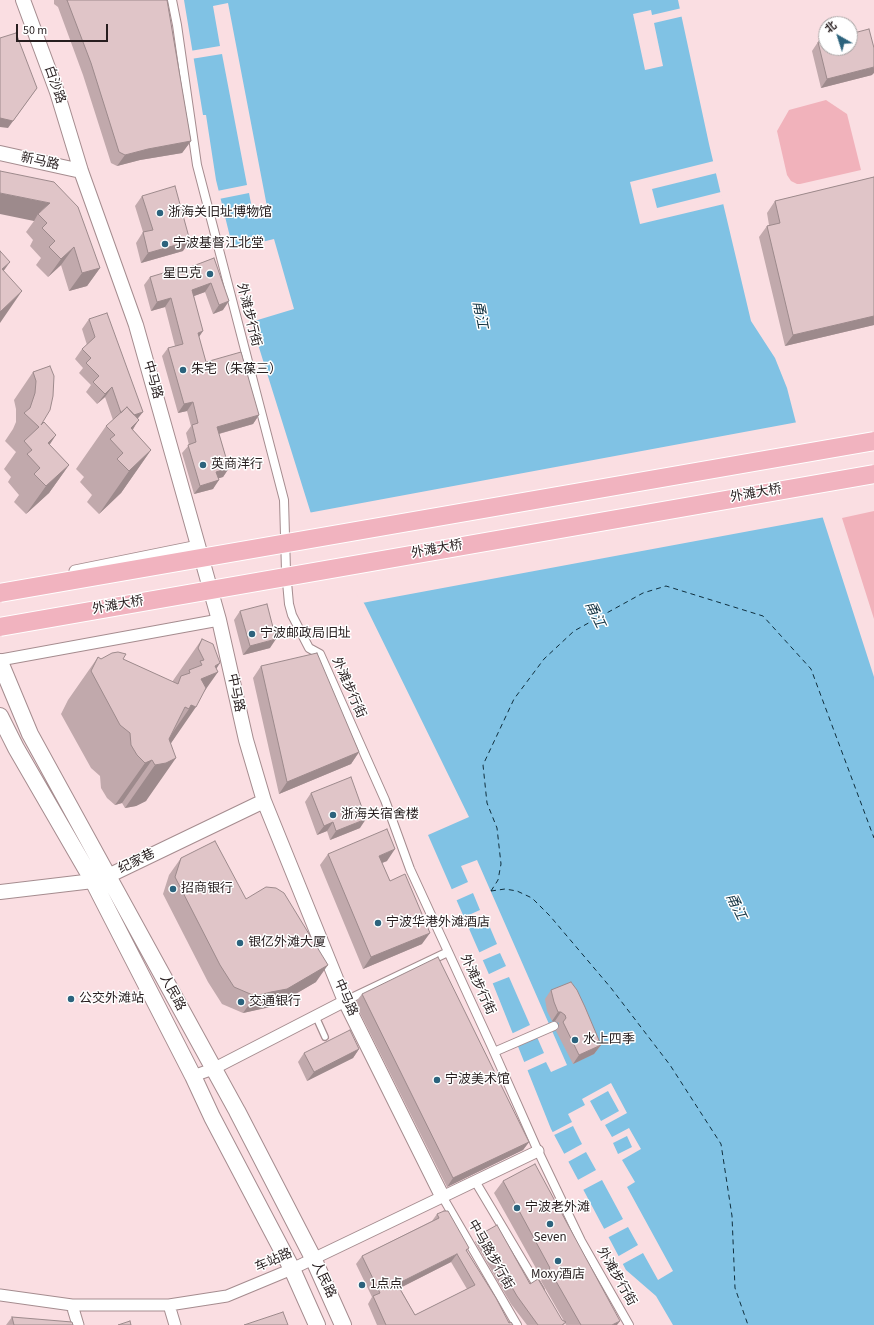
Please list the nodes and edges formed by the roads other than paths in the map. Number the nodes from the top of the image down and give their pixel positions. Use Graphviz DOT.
graph roads {
  1 [pos="23,0"];
  2 [pos="172,0"];
  3 [pos="0,153"];
  4 [pos="81,171"];
  5 [pos="874,442"];
  6 [pos="874,474"];
  7 [pos="198,546"];
  8 [pos="0,587"];
  9 [pos="0,593"];
  10 [pos="219,620"];
  11 [pos="0,627"];
  12 [pos="0,661"];
  13 [pos="0,716"];
  14 [pos="264,800"];
  15 [pos="108,876"];
  16 [pos="93,881"];
  17 [pos="0,892"];
  18 [pos="448,952"];
  19 [pos="345,1001"];
  20 [pos="316,1016"];
  21 [pos="554,1026"];
  22 [pos="325,1037"];
  23 [pos="494,1052"];
  24 [pos="213,1069"];
  25 [pos="193,1076"];
  26 [pos="538,1151"];
  27 [pos="475,1181"];
  28 [pos="442,1196"];
  29 [pos="313,1258"];
  30 [pos="292,1269"];
  31 [pos="0,1295"];
  32 [pos="545,1298"];
  33 [pos="72,1305"];
  34 [pos="169,1305"];
  35 [pos="78,1325"];
  36 [pos="175,1325"];
  37 [pos="317,1325"];
  38 [pos="343,1325"];
  39 [pos="518,1325"];
  40 [pos="629,1325"];
  1 -- 4 [label="street, 白沙路"];
  2 -- 18 [label="street, 外滩步行街"];
  3 -- 4 [label="street, 新马路"];
  4 -- 7 [label="street, 中马路"];
  5 -- 9 [label="main road, bridge"];
  6 -- 11 [label="main road, 外滩大桥, bridge"];
  7 -- 8 [label="street"];
  7 -- 10 [label="street, 中马路"];
  10 -- 12 [label="street"];
  10 -- 14 [label="street, 中马路"];
  12 -- 15 [label="main road, 人民路"];
  13 -- 16 [label="main road, 人民路"];
  14 -- 15 [label="street, 纪家巷"];
  14 -- 19 [label="street, 中马路"];
  15 -- 16 [label="street, 纪家巷"];
  15 -- 24 [label="main road, 人民路"];
  16 -- 17 [label="street, 纪家巷"];
  16 -- 25 [label="main road, 人民路"];
  18 -- 19 [label="street"];
  18 -- 23 [label="street, 外滩步行街"];
  19 -- 20 [label="street"];
  19 -- 28 [label="street, 中马路"];
  20 -- 22 [label="lane"];
  20 -- 24 [label="street"];
  21 -- 23 [label="street"];
  23 -- 26 [label="street, 外滩步行街"];
  24 -- 25 [label="street"];
  24 -- 29 [label="main road, 人民路"];
  25 -- 30 [label="main road, 人民路"];
  26 -- 27 [label="street, 车站路"];
  26 -- 40 [label="street, 外滩步行街"];
  27 -- 28 [label="street, 车站路"];
  27 -- 32 [label="street"];
  28 -- 29 [label="street, 车站路"];
  28 -- 39 [label="street, 中马路步行街"];
  29 -- 30 [label="street, 车站路"];
  29 -- 38 [label="main road, 人民路"];
  30 -- 34 [label="street, 车站路"];
  30 -- 37 [label="main road, 人民路"];
  31 -- 33 [label="street, 车站路"];
  33 -- 34 [label="street, 车站路"];
  33 -- 35 [label="street"];
  34 -- 36 [label="street"];
}
